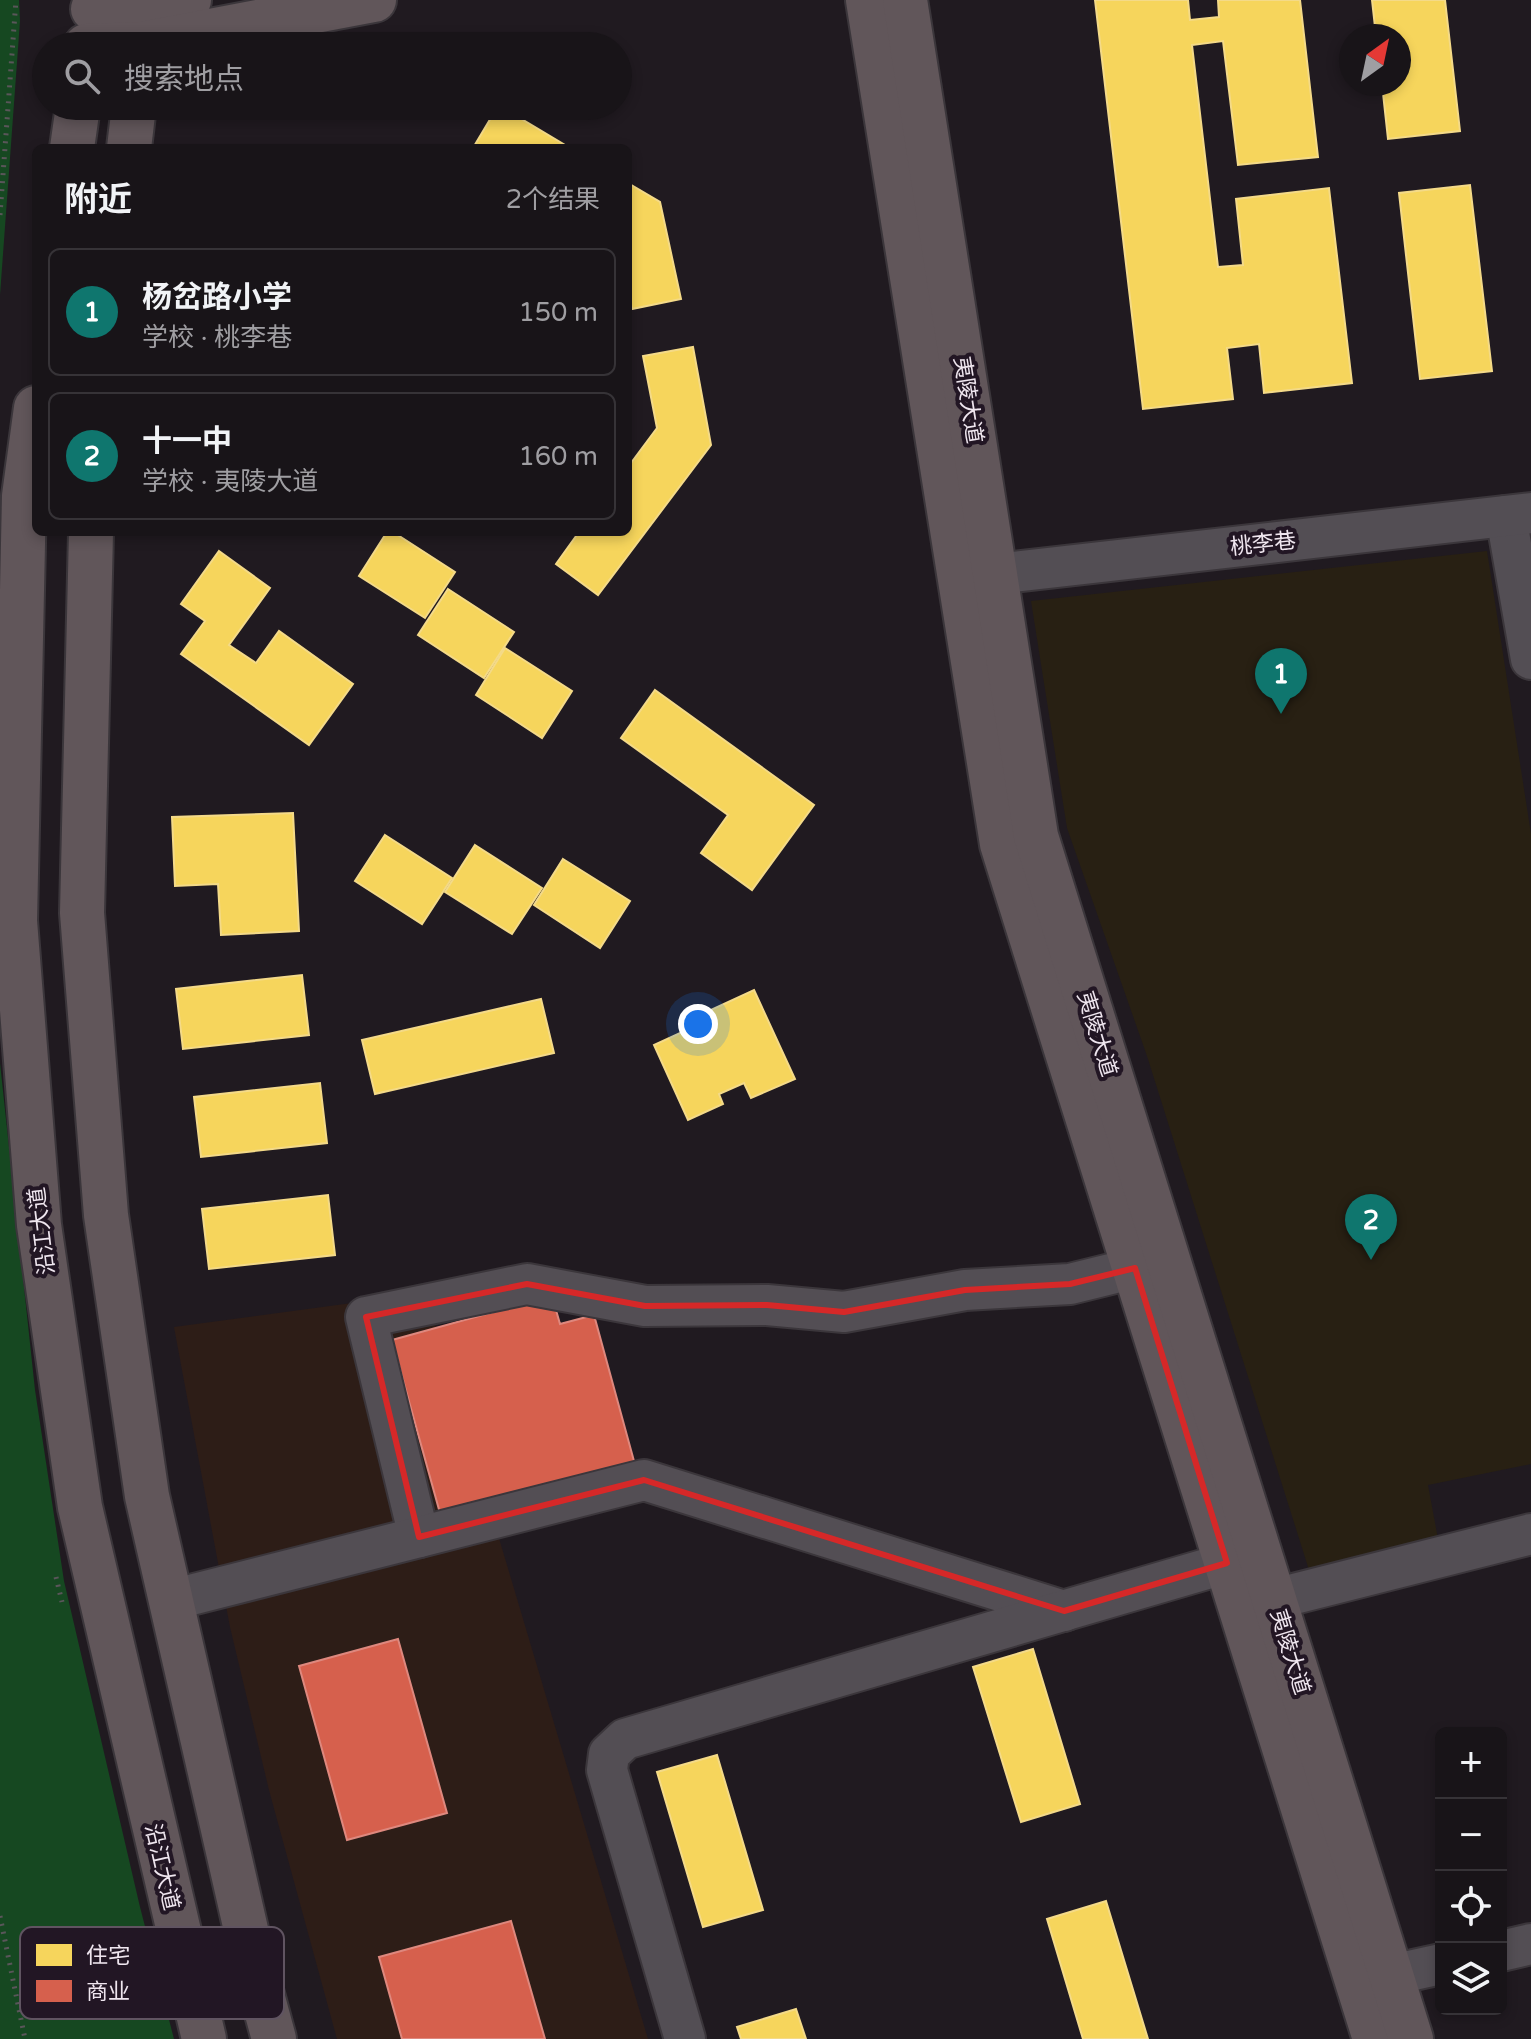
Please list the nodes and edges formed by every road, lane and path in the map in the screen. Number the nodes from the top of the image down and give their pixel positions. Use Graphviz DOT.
graph roads {
  1 [pos="16,0"];
  2 [pos="189,0"];
  3 [pos="374,0"];
  4 [pos="868,0"];
  5 [pos="905,0"];
  6 [pos="89,25"];
  7 [pos="142,25"];
  8 [pos="76,120"];
  9 [pos="132,120"];
  10 [pos="73,144"];
  11 [pos="129,144"];
  12 [pos="0,215"];
  13 [pos="32,437"];
  14 [pos="1518,515"];
  15 [pos="91,536"];
  16 [pos="996,574"];
  17 [pos="1531,659"];
  18 [pos="1135,1268"];
  19 [pos="1531,1534"];
  20 [pos="419,1537"];
  21 [pos="1227,1563"];
  22 [pos="1274,1599"];
  23 [pos="171,1600"];
  24 [pos="1064,1611"];
  25 [pos="0,1916"];
  26 [pos="178,1927"];
  27 [pos="248,1927"];
  28 [pos="1531,1944"];
  29 [pos="1507,1950"];
  30 [pos="1435,1965"];
  31 [pos="1391,1975"];
  32 [pos="20,2014"];
  33 [pos="21,2019"];
  34 [pos="199,2019"];
  35 [pos="269,2019"];
  36 [pos="25,2039"];
  37 [pos="204,2039"];
  38 [pos="274,2039"];
  39 [pos="685,2039"];
  40 [pos="1375,2039"];
  41 [pos="1411,2039"];
  1 -- 12 [label="path"];
  2 -- 7 [label="main road"];
  3 -- 7 [label="main road"];
  4 -- 18 [label="main road, 夷陵大道"];
  5 -- 16 [label="main road, 夷陵大道"];
  6 -- 7 [label="main road"];
  8 -- 10 [label="main road"];
  9 -- 11 [label="main road"];
  13 -- 26 [label="main road, 沿江大道"];
  14 -- 16 [label="street, 桃李巷"];
  14 -- 17 [label="street"];
  15 -- 23 [label="main road"];
  16 -- 22 [label="main road, 夷陵大道"];
  18 -- 20 [label="street"];
  18 -- 21 [label="main road, 夷陵大道"];
  19 -- 22 [label="street"];
  20 -- 23 [label="street"];
  20 -- 24 [label="street"];
  21 -- 24 [label="street"];
  21 -- 40 [label="main road, 夷陵大道"];
  22 -- 31 [label="main road, 夷陵大道"];
  23 -- 27 [label="main road"];
  24 -- 39 [label="street"];
  25 -- 32 [label="path"];
  28 -- 29 [label="street"];
  30 -- 31 [label="street"];
  31 -- 41 [label="main road, 夷陵大道"];
  33 -- 36 [label="path"];
  34 -- 37 [label="main road, 沿江大道"];
  35 -- 38 [label="main road"];
}
